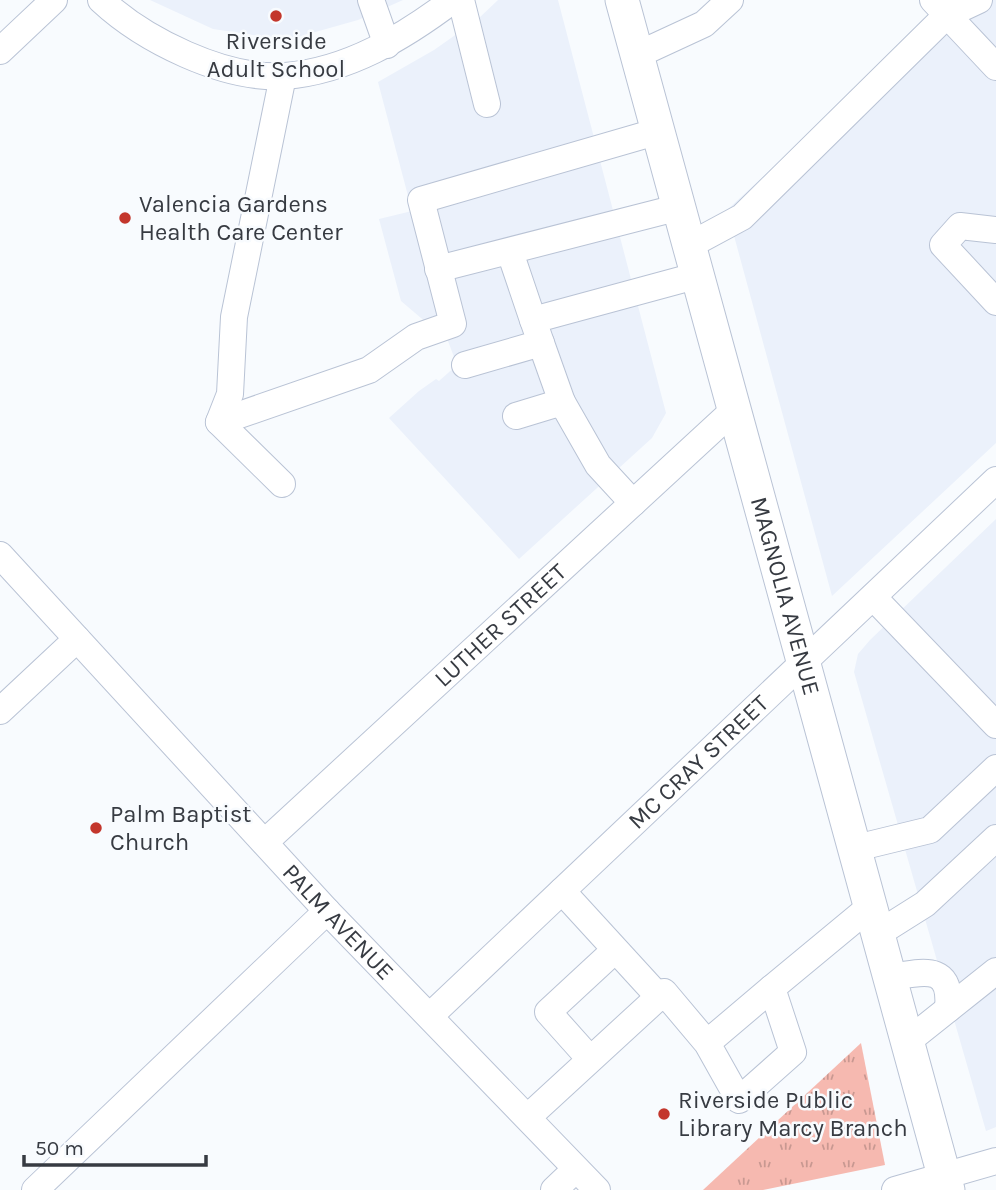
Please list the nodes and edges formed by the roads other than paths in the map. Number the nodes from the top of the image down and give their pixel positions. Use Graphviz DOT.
graph roads {
  1 [pos="54,0"];
  2 [pos="101,0"];
  3 [pos="371,0"];
  4 [pos="453,0"];
  5 [pos="461,0"];
  6 [pos="622,0"];
  7 [pos="730,0"];
  8 [pos="979,0"];
  9 [pos="940,8"];
  10 [pos="387,45"];
  11 [pos="0,51"];
  12 [pos="637,55"];
  13 [pos="996,67"];
  14 [pos="283,76"];
  15 [pos="487,104"];
  16 [pos="659,131"];
  17 [pos="680,207"];
  18 [pos="996,230"];
  19 [pos="510,252"];
  20 [pos="695,260"];
  21 [pos="438,269"];
  22 [pos="996,302"];
  23 [pos="537,332"];
  24 [pos="465,365"];
  25 [pos="562,402"];
  26 [pos="735,409"];
  27 [pos="516,416"];
  28 [pos="219,422"];
  29 [pos="996,480"];
  30 [pos="282,484"];
  31 [pos="633,503"];
  32 [pos="0,555"];
  33 [pos="873,597"];
  34 [pos="77,639"];
  35 [pos="804,661"];
  36 [pos="0,711"];
  37 [pos="996,725"];
  38 [pos="996,768"];
  39 [pos="996,838"];
  40 [pos="265,842"];
  41 [pos="856,848"];
  42 [pos="562,891"];
  43 [pos="327,911"];
  44 [pos="875,920"];
  45 [pos="615,950"];
  46 [pos="996,971"];
  47 [pos="891,977"];
  48 [pos="772,988"];
  49 [pos="659,997"];
  50 [pos="948,1009"];
  51 [pos="431,1015"];
  52 [pos="908,1041"];
  53 [pos="707,1043"];
  54 [pos="590,1059"];
  55 [pos="528,1117"];
  56 [pos="996,1161"];
  57 [pos="575,1170"];
  58 [pos="946,1184"];
  59 [pos="36,1190"];
  60 [pos="554,1190"];
  61 [pos="597,1190"];
  62 [pos="895,1190"];
  1 -- 11 [label="street"];
  2 -- 14 [label="street"];
  3 -- 10 [label="street"];
  4 -- 10 [label="street"];
  5 -- 15 [label="street"];
  6 -- 12 [label="main road, MAGNOLIA AVENUE"];
  7 -- 12 [label="street"];
  8 -- 9 [label="street"];
  9 -- 13 [label="street"];
  9 -- 20 [label="street"];
  10 -- 14 [label="street"];
  12 -- 16 [label="main road, MAGNOLIA AVENUE"];
  14 -- 28 [label="street"];
  16 -- 17 [label="main road, MAGNOLIA AVENUE"];
  16 -- 21 [label="street"];
  17 -- 19 [label="street"];
  17 -- 20 [label="main road, MAGNOLIA AVENUE"];
  18 -- 22 [label="street"];
  19 -- 21 [label="street"];
  19 -- 23 [label="street"];
  20 -- 23 [label="street"];
  20 -- 26 [label="main road, MAGNOLIA AVENUE"];
  21 -- 28 [label="street"];
  23 -- 24 [label="street"];
  23 -- 25 [label="street"];
  25 -- 27 [label="street"];
  25 -- 31 [label="street"];
  26 -- 31 [label="street, LUTHER STREET"];
  26 -- 35 [label="main road, MAGNOLIA AVENUE"];
  28 -- 30 [label="street"];
  29 -- 33 [label="street, MC CRAY STREET"];
  31 -- 40 [label="street, LUTHER STREET"];
  32 -- 34 [label="street, PALM AVENUE"];
  33 -- 35 [label="street, MC CRAY STREET"];
  33 -- 37 [label="street"];
  34 -- 36 [label="street"];
  34 -- 40 [label="street, PALM AVENUE"];
  35 -- 41 [label="main road, MAGNOLIA AVENUE"];
  35 -- 42 [label="street, MC CRAY STREET"];
  38 -- 41 [label="street"];
  39 -- 44 [label="street"];
  40 -- 43 [label="street, PALM AVENUE"];
  41 -- 44 [label="main road, MAGNOLIA AVENUE"];
  42 -- 45 [label="street"];
  42 -- 51 [label="street, MC CRAY STREET"];
  43 -- 51 [label="street, PALM AVENUE"];
  43 -- 59 [label="street"];
  44 -- 47 [label="main road, MAGNOLIA AVENUE"];
  44 -- 48 [label="street"];
  45 -- 49 [label="street"];
  45 -- 54 [label="street"];
  46 -- 50 [label="street"];
  47 -- 50 [label="street"];
  47 -- 52 [label="main road, MAGNOLIA AVENUE"];
  48 -- 53 [label="street"];
  48 -- 53 [label="street"];
  49 -- 53 [label="street"];
  49 -- 54 [label="street"];
  50 -- 52 [label="street"];
  51 -- 55 [label="street, PALM AVENUE"];
  52 -- 58 [label="main road, MAGNOLIA AVENUE"];
  54 -- 55 [label="street"];
  55 -- 57 [label="street, PALM AVENUE"];
  56 -- 58 [label="street"];
  57 -- 60 [label="street"];
  57 -- 61 [label="street, PALM AVENUE"];
  58 -- 62 [label="street"];
}
